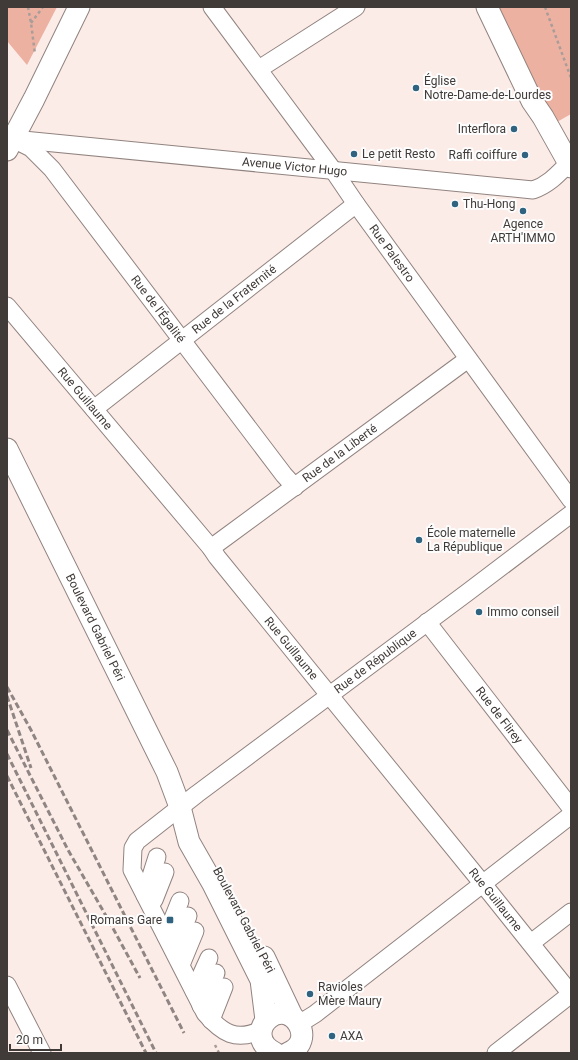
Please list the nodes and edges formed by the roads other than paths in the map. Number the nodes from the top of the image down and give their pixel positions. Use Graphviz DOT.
graph roads {
  1 [pos="79,7"];
  2 [pos="212,7"];
  3 [pos="356,7"];
  4 [pos="487,7"];
  5 [pos="258,69"];
  6 [pos="9,143"];
  7 [pos="570,162"];
  8 [pos="333,170"];
  9 [pos="356,204"];
  10 [pos="7,306"];
  11 [pos="183,340"];
  12 [pos="468,359"];
  13 [pos="94,409"];
  14 [pos="7,450"];
  15 [pos="295,487"];
  16 [pos="571,500"];
  17 [pos="571,514"];
  18 [pos="211,548"];
  19 [pos="427,622"];
  20 [pos="330,694"];
  21 [pos="180,807"];
  22 [pos="571,808"];
  23 [pos="571,815"];
  24 [pos="157,857"];
  25 [pos="483,884"];
  26 [pos="571,912"];
  27 [pos="170,943"];
  28 [pos="530,944"];
  29 [pos="205,951"];
  30 [pos="7,985"];
  31 [pos="571,994"];
  32 [pos="202,1006"];
  33 [pos="264,1018"];
  34 [pos="212,1020"];
  35 [pos="295,1020"];
  36 [pos="284,1051"];
  37 [pos="42,1053"];
  38 [pos="496,1053"];
  1 -- 6 [label="main road"];
  2 -- 5 [label="street, Rue Palestro"];
  3 -- 5 [label="street"];
  4 -- 7 [label="main road"];
  5 -- 8 [label="street, Rue Palestro"];
  6 -- 8 [label="street, Avenue Victor Hugo"];
  6 -- 11 [label="street, Rue de l'Égalité"];
  7 -- 8 [label="street, Avenue Victor Hugo"];
  8 -- 9 [label="street, Rue Palestro"];
  9 -- 11 [label="street, Rue de la Fraternité"];
  9 -- 12 [label="street, Rue Palestro"];
  10 -- 13 [label="street, Rue Guillaume"];
  11 -- 13 [label="street, Rue de la Fraternité"];
  11 -- 15 [label="street, Rue de l'Égalité"];
  12 -- 15 [label="street, Rue de la Liberté"];
  12 -- 16 [label="street, Rue Palestro"];
  13 -- 18 [label="street, Rue Guillaume"];
  14 -- 21 [label="main road, Boulevard Gabriel Péri"];
  15 -- 18 [label="street, Rue de la Liberté"];
  17 -- 19 [label="street, Rue de République"];
  18 -- 20 [label="street, Rue Guillaume"];
  19 -- 20 [label="street, Rue de République"];
  19 -- 22 [label="street, Rue de Flirey"];
  20 -- 21 [label="street, Rue de République"];
  20 -- 25 [label="street, Rue Guillaume"];
  21 -- 27 [label="street, Rue de République"];
  21 -- 33 [label="main road, Boulevard Gabriel Péri"];
  21 -- 35 [label="main road, Boulevard Gabriel Péri"];
  23 -- 25 [label="street"];
  24 -- 27 [label="street"];
  25 -- 28 [label="street, Rue Guillaume"];
  25 -- 35 [label="street"];
  26 -- 28 [label="street"];
  27 -- 27 [label="street"];
  27 -- 29 [label="street"];
  27 -- 29 [label="street"];
  27 -- 32 [label="street, Rue de République"];
  28 -- 31 [label="street, Rue Guillaume"];
  29 -- 32 [label="street"];
  29 -- 34 [label="street"];
  30 -- 37 [label="street"];
  31 -- 38 [label="street"];
  32 -- 34 [label="street, Rue de République"];
  33 -- 34 [label="street, Rue de République"];
  33 -- 35 [label="main road"];
  33 -- 36 [label="main road"];
  35 -- 36 [label="main road"];
}
